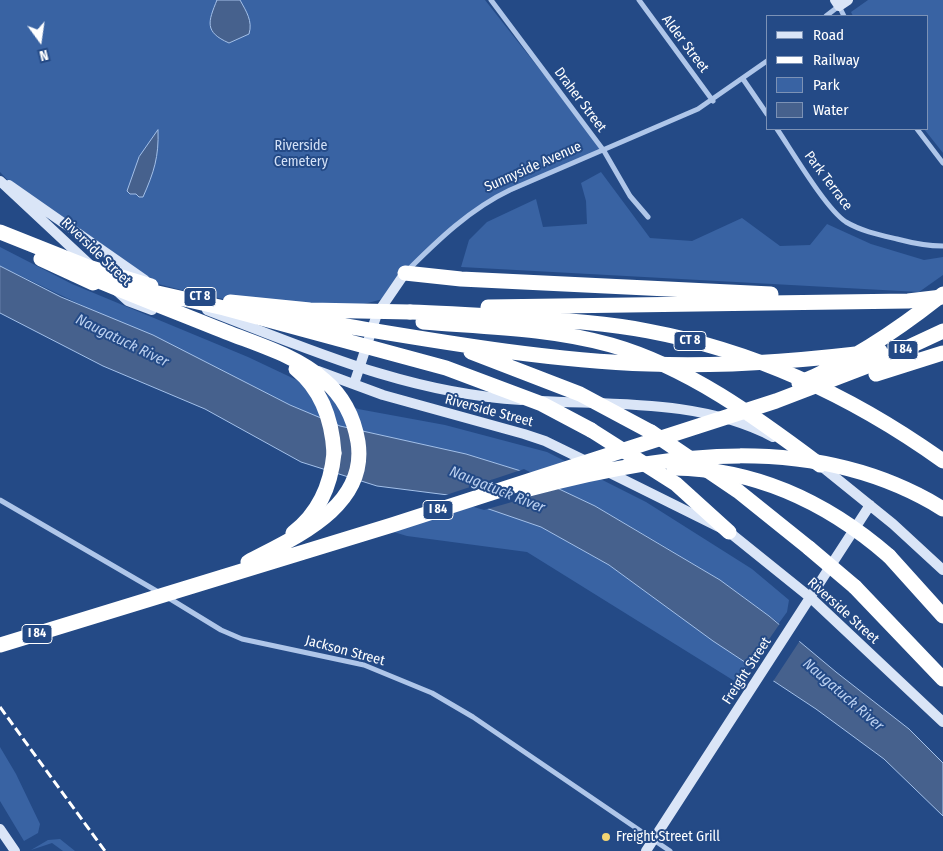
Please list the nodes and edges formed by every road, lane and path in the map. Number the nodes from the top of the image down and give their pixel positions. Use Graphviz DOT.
graph roads {
  1 [pos="491,0"];
  2 [pos="639,0"];
  3 [pos="848,0"];
  4 [pos="837,3"];
  5 [pos="827,15"];
  6 [pos="843,15"];
  7 [pos="766,62"];
  8 [pos="743,79"];
  9 [pos="713,100"];
  10 [pos="766,113"];
  11 [pos="778,130"];
  12 [pos="918,130"];
  13 [pos="604,150"];
  14 [pos="943,163"];
  15 [pos="0,180"];
  16 [pos="648,216"];
  17 [pos="0,235"];
  18 [pos="943,246"];
  19 [pos="405,273"];
  20 [pos="85,275"];
  21 [pos="943,296"];
  22 [pos="908,301"];
  23 [pos="224,308"];
  24 [pos="410,313"];
  25 [pos="943,331"];
  26 [pos="943,338"];
  27 [pos="444,342"];
  28 [pos="943,353"];
  29 [pos="359,368"];
  30 [pos="354,384"];
  31 [pos="749,410"];
  32 [pos="943,461"];
  33 [pos="825,469"];
  34 [pos="0,500"];
  35 [pos="870,505"];
  36 [pos="943,510"];
  37 [pos="392,525"];
  38 [pos="729,532"];
  39 [pos="943,570"];
  40 [pos="217,579"];
  41 [pos="811,598"];
  42 [pos="943,616"];
  43 [pos="2,644"];
  44 [pos="943,679"];
  45 [pos="943,722"];
  46 [pos="0,829"];
  47 [pos="653,840"];
  48 [pos="15,851"];
  49 [pos="646,851"];
  50 [pos="670,851"];
  1 -- 13 [label="street, Draher Street"];
  2 -- 9 [label="street, Alder Street"];
  3 -- 4 [label="street"];
  4 -- 5 [label="street"];
  4 -- 6 [label="street"];
  7 -- 8 [label="street, Sunnyside Avenue"];
  8 -- 9 [label="street, Sunnyside Avenue"];
  8 -- 10 [label="street"];
  9 -- 13 [label="street, Sunnyside Avenue"];
  11 -- 18 [label="street, Park Terrace"];
  12 -- 14 [label="street"];
  13 -- 16 [label="street, Draher Street"];
  13 -- 19 [label="street, Sunnyside Avenue"];
  15 -- 29 [label="street, Riverside Street"];
  15 -- 30 [label="street, Riverside Street"];
  17 -- 20 [label="highway, CT 8, bridge"];
  17 -- 24 [label="highway, CT 8, bridge"];
  17 -- 40 [label="highway, bridge"];
  19 -- 22 [label="highway"];
  19 -- 29 [label="street, Sunnyside Avenue"];
  20 -- 23 [label="highway, CT 8, bridge"];
  20 -- 40 [label="highway, bridge"];
  21 -- 22 [label="highway"];
  21 -- 31 [label="highway, bridge"];
  22 -- 24 [label="highway"];
  23 -- 27 [label="highway, CT 8, bridge"];
  23 -- 38 [label="highway, bridge"];
  24 -- 32 [label="highway, CT 8"];
  24 -- 33 [label="highway"];
  25 -- 31 [label="highway, I 84, bridge"];
  26 -- 27 [label="highway, bridge"];
  27 -- 44 [label="highway, CT 8, bridge"];
  28 -- 37 [label="highway, I 84, bridge"];
  29 -- 30 [label="street, Sunnyside Avenue"];
  29 -- 33 [label="street, Riverside Street"];
  30 -- 38 [label="street, Riverside Street"];
  31 -- 37 [label="highway, I 84, bridge"];
  33 -- 35 [label="street, Riverside Street"];
  34 -- 47 [label="street, Jackson Street"];
  35 -- 39 [label="street, Riverside Street"];
  35 -- 41 [label="street, Freight Street"];
  36 -- 37 [label="highway, bridge"];
  37 -- 40 [label="highway, I 84, bridge"];
  37 -- 42 [label="highway, bridge"];
  38 -- 41 [label="street, Riverside Street"];
  40 -- 43 [label="highway, I 84, bridge"];
  41 -- 45 [label="street, Riverside Street"];
  41 -- 47 [label="street, Freight Street"];
  46 -- 48 [label="street"];
  47 -- 49 [label="street, Freight Street"];
  47 -- 50 [label="street, Jackson Street"];
}
